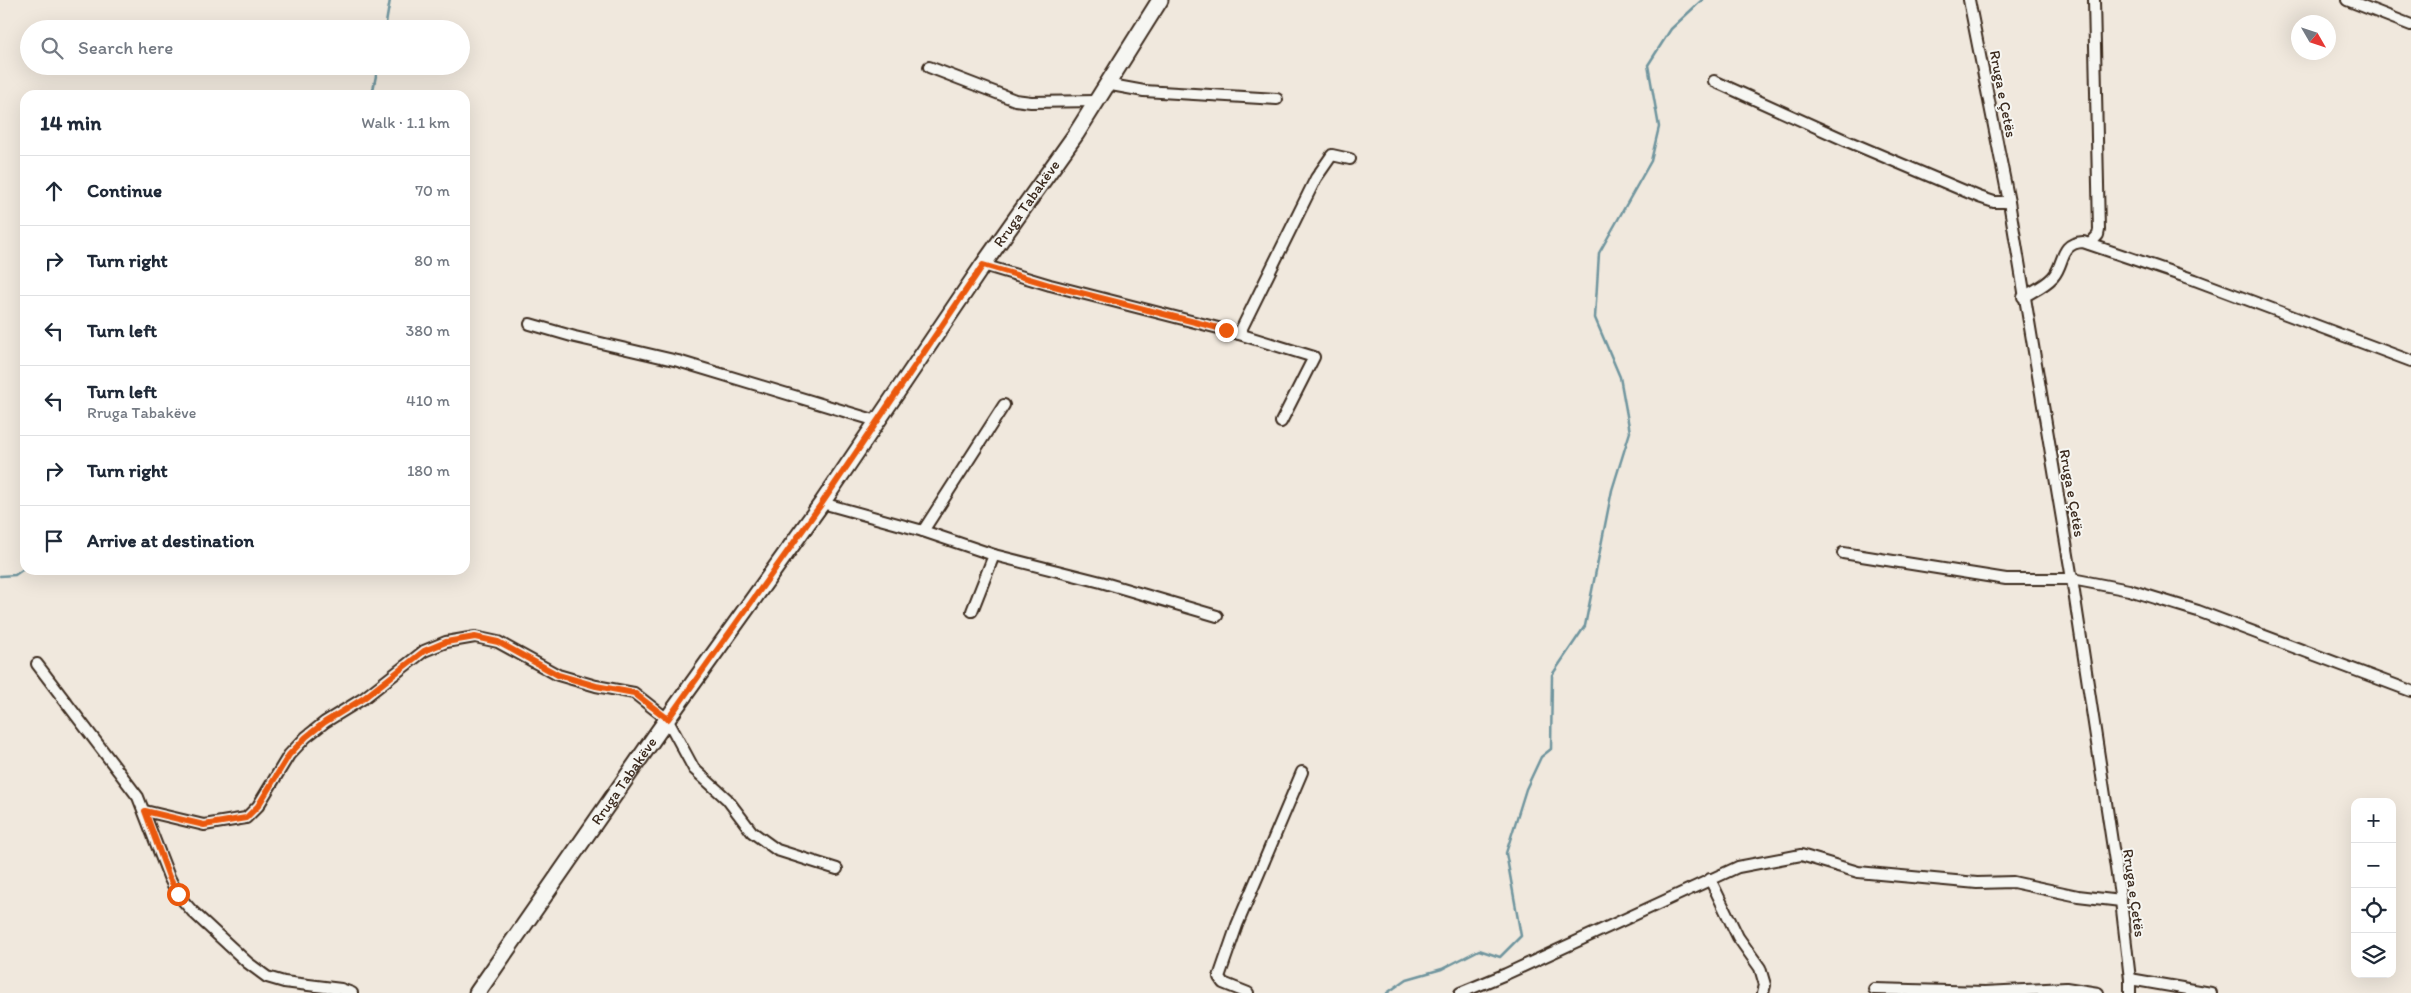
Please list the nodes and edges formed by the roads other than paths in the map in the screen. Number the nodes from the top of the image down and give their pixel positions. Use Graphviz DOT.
graph roads {
  1 [pos="1160,0"];
  2 [pos="1969,0"];
  3 [pos="2094,0"];
  4 [pos="2350,1"];
  5 [pos="2411,26"];
  6 [pos="928,67"];
  7 [pos="1714,81"];
  8 [pos="1106,84"];
  9 [pos="1277,99"];
  10 [pos="1096,101"];
  11 [pos="1350,159"];
  12 [pos="2008,202"];
  13 [pos="2090,244"];
  14 [pos="983,265"];
  15 [pos="2023,297"];
  16 [pos="530,324"];
  17 [pos="1239,334"];
  18 [pos="2411,361"];
  19 [pos="1004,405"];
  20 [pos="877,422"];
  21 [pos="1281,422"];
  22 [pos="822,503"];
  23 [pos="923,531"];
  24 [pos="1843,553"];
  25 [pos="994,555"];
  26 [pos="2072,579"];
  27 [pos="972,611"];
  28 [pos="1218,616"];
  29 [pos="37,664"];
  30 [pos="2411,691"];
  31 [pos="668,719"];
  32 [pos="1302,772"];
  33 [pos="145,811"];
  34 [pos="837,869"];
  35 [pos="1710,879"];
  36 [pos="2121,901"];
  37 [pos="2130,978"];
  38 [pos="1874,989"];
  39 [pos="352,993"];
  40 [pos="477,993"];
  41 [pos="1248,993"];
  42 [pos="1460,993"];
  43 [pos="1763,993"];
  44 [pos="2098,993"];
  45 [pos="2130,993"];
  46 [pos="2211,993"];
  1 -- 8 [label="street, Rruga Tabakëve"];
  2 -- 12 [label="street, Rruga e Çetës"];
  3 -- 13 [label="street"];
  4 -- 5 [label="street"];
  6 -- 10 [label="street"];
  7 -- 12 [label="street"];
  8 -- 9 [label="street"];
  8 -- 10 [label="street, Rruga Tabakëve"];
  10 -- 14 [label="street, Rruga Tabakëve"];
  11 -- 17 [label="street"];
  12 -- 15 [label="street, Rruga e Çetës"];
  13 -- 15 [label="street"];
  13 -- 18 [label="street"];
  14 -- 17 [label="street"];
  14 -- 20 [label="street, Rruga Tabakëve"];
  15 -- 26 [label="street, Rruga e Çetës"];
  16 -- 20 [label="street"];
  17 -- 21 [label="street"];
  19 -- 23 [label="street"];
  20 -- 22 [label="street, Rruga Tabakëve"];
  22 -- 23 [label="street"];
  22 -- 31 [label="street, Rruga Tabakëve"];
  23 -- 25 [label="street"];
  24 -- 26 [label="street"];
  25 -- 27 [label="street"];
  25 -- 28 [label="street"];
  26 -- 30 [label="street"];
  26 -- 36 [label="street, Rruga e Çetës"];
  29 -- 33 [label="street"];
  31 -- 33 [label="street"];
  31 -- 34 [label="street"];
  31 -- 40 [label="street, Rruga Tabakëve"];
  32 -- 41 [label="street"];
  33 -- 39 [label="street"];
  35 -- 36 [label="street"];
  35 -- 42 [label="street"];
  35 -- 43 [label="street"];
  36 -- 37 [label="street, Rruga e Çetës"];
  37 -- 45 [label="street, Rruga e Çetës"];
  37 -- 46 [label="street"];
  38 -- 44 [label="street"];
}
